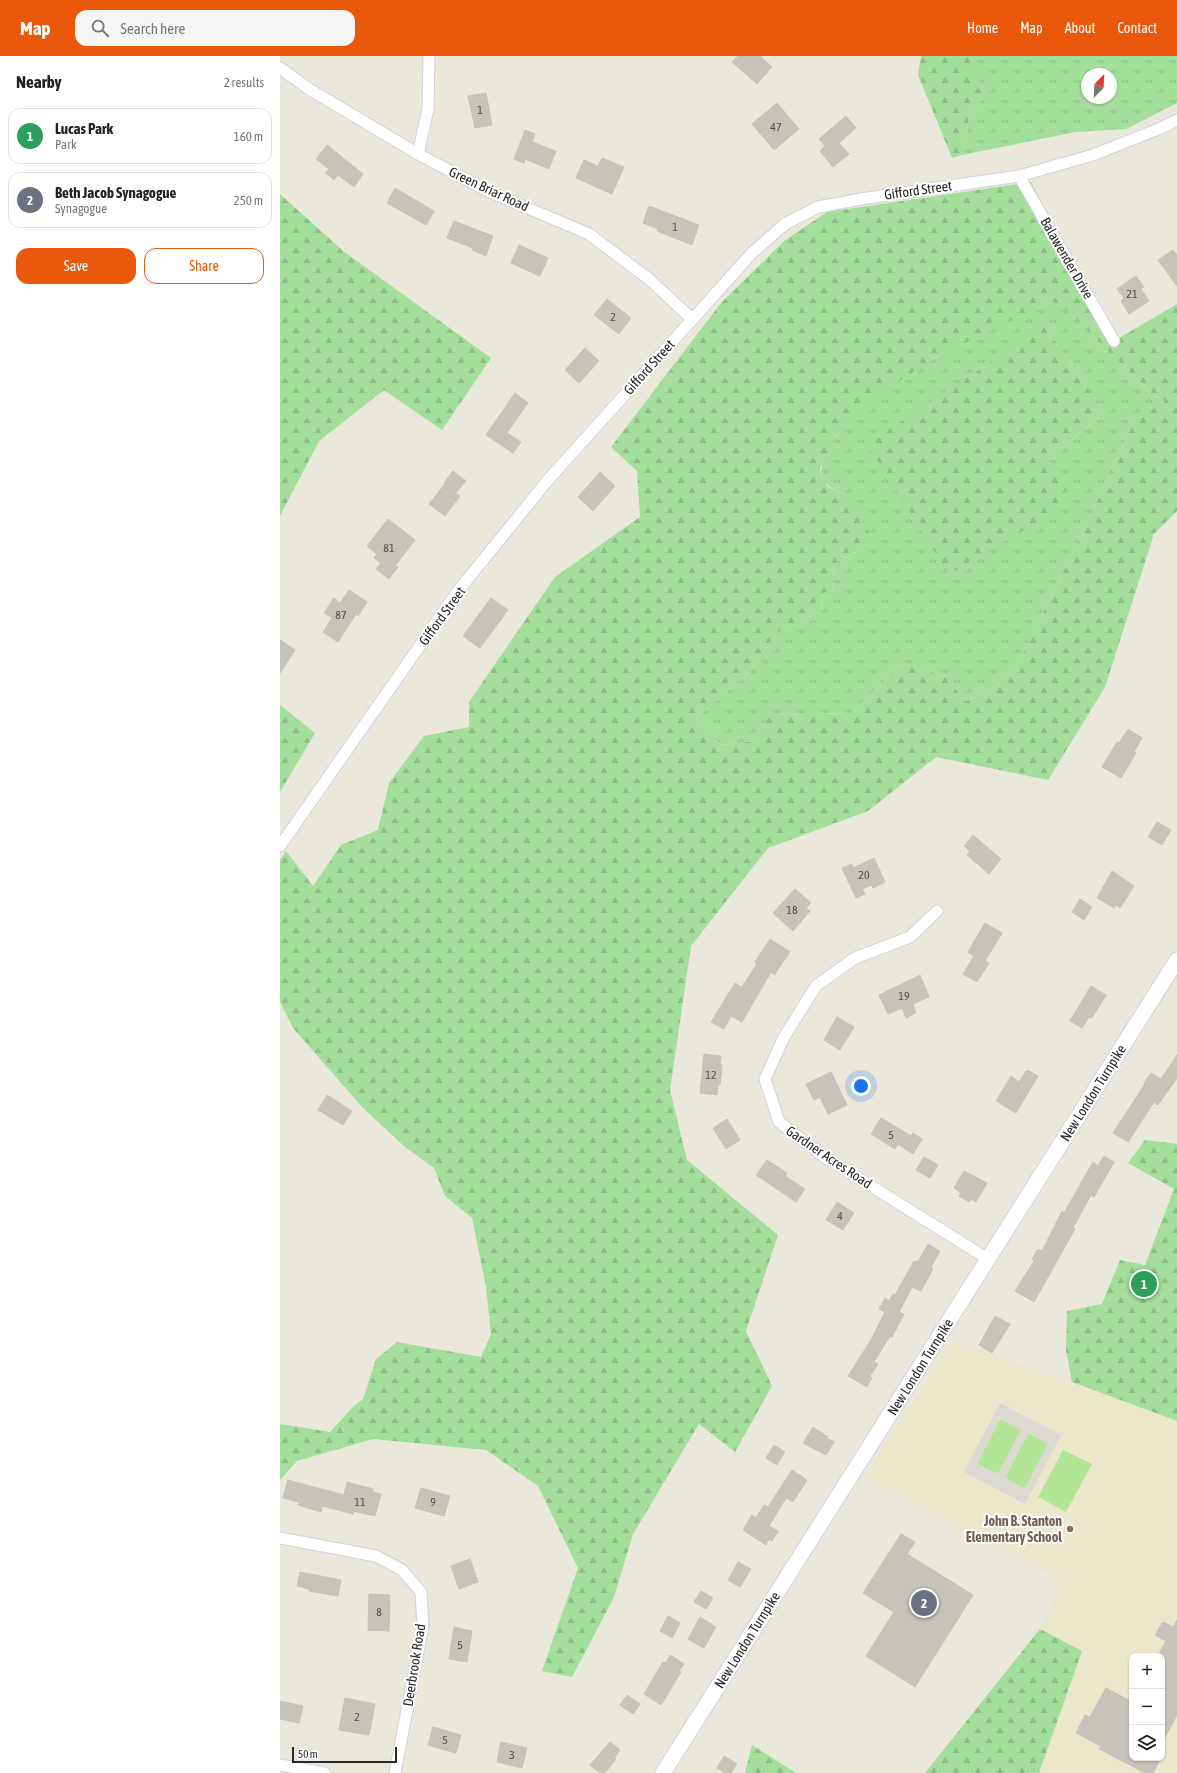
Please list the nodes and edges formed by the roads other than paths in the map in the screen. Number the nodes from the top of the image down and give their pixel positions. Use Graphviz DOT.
graph roads {
  1 [pos="429,56"];
  2 [pos="280,68"];
  3 [pos="1177,120"];
  4 [pos="418,154"];
  5 [pos="1019,176"];
  6 [pos="692,318"];
  7 [pos="1114,341"];
  8 [pos="280,846"];
  9 [pos="938,911"];
  10 [pos="1177,960"];
  11 [pos="988,1259"];
  12 [pos="280,1538"];
  13 [pos="280,1765"];
  14 [pos="324,1773"];
  15 [pos="395,1773"];
  16 [pos="663,1773"];
  1 -- 4 [label="street"];
  2 -- 4 [label="street, Green Briar Road"];
  3 -- 5 [label="street, Gifford Street"];
  4 -- 6 [label="street, Green Briar Road"];
  5 -- 6 [label="street, Gifford Street"];
  5 -- 7 [label="street, Balawender Drive"];
  6 -- 8 [label="street, Gifford Street"];
  9 -- 11 [label="street, Gardner Acres Road"];
  10 -- 11 [label="main road, New London Turnpike"];
  11 -- 16 [label="main road, New London Turnpike"];
  12 -- 15 [label="street, Deerbrook Road"];
  13 -- 14 [label="street"];
}
